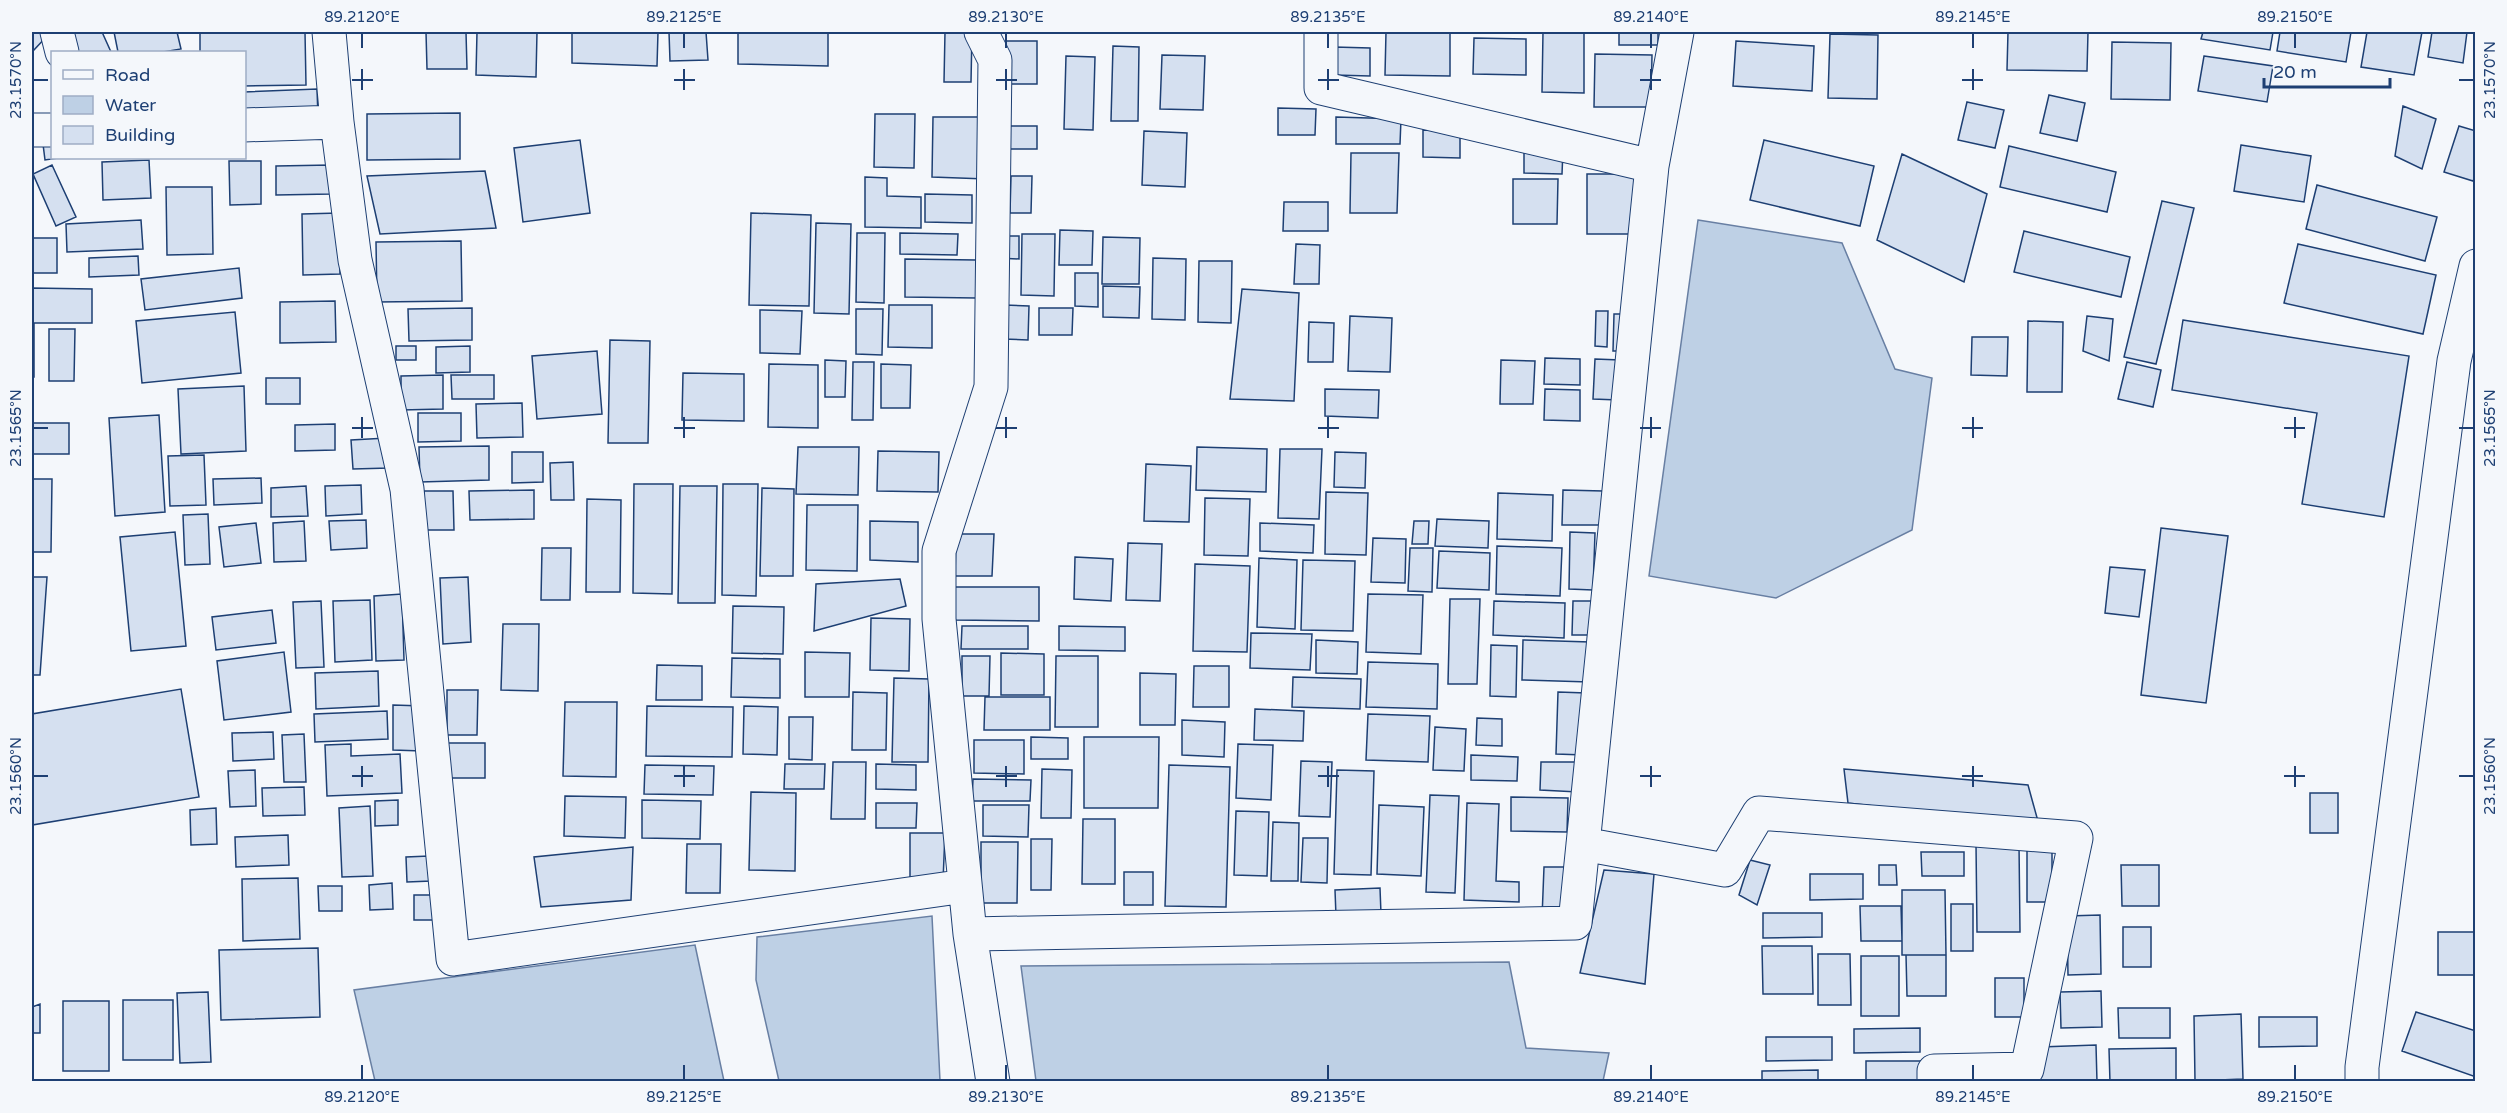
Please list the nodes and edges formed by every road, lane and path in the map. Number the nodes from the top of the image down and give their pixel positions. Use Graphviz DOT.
graph roads {
  1 [pos="57,32"];
  2 [pos="329,32"];
  3 [pos="981,32"];
  4 [pos="1321,32"];
  5 [pos="1677,32"];
  6 [pos="63,51"];
  7 [pos="337,122"];
  8 [pos="246,125"];
  9 [pos="32,130"];
  10 [pos="51,130"];
  11 [pos="1653,166"];
  12 [pos="2475,266"];
  13 [pos="1583,844"];
  14 [pos="965,886"];
  15 [pos="970,934"];
  16 [pos="993,1082"];
  17 [pos="1934,1082"];
  18 [pos="2362,1082"];
  1 -- 6 [label="street"];
  2 -- 7 [label="street"];
  3 -- 14 [label="street"];
  4 -- 11 [label="street"];
  5 -- 11 [label="street"];
  7 -- 8 [label="street"];
  7 -- 14 [label="street"];
  9 -- 10 [label="street"];
  11 -- 13 [label="street"];
  12 -- 18 [label="street"];
  13 -- 15 [label="street"];
  13 -- 17 [label="street"];
  14 -- 15 [label="street"];
  15 -- 16 [label="street"];
}
